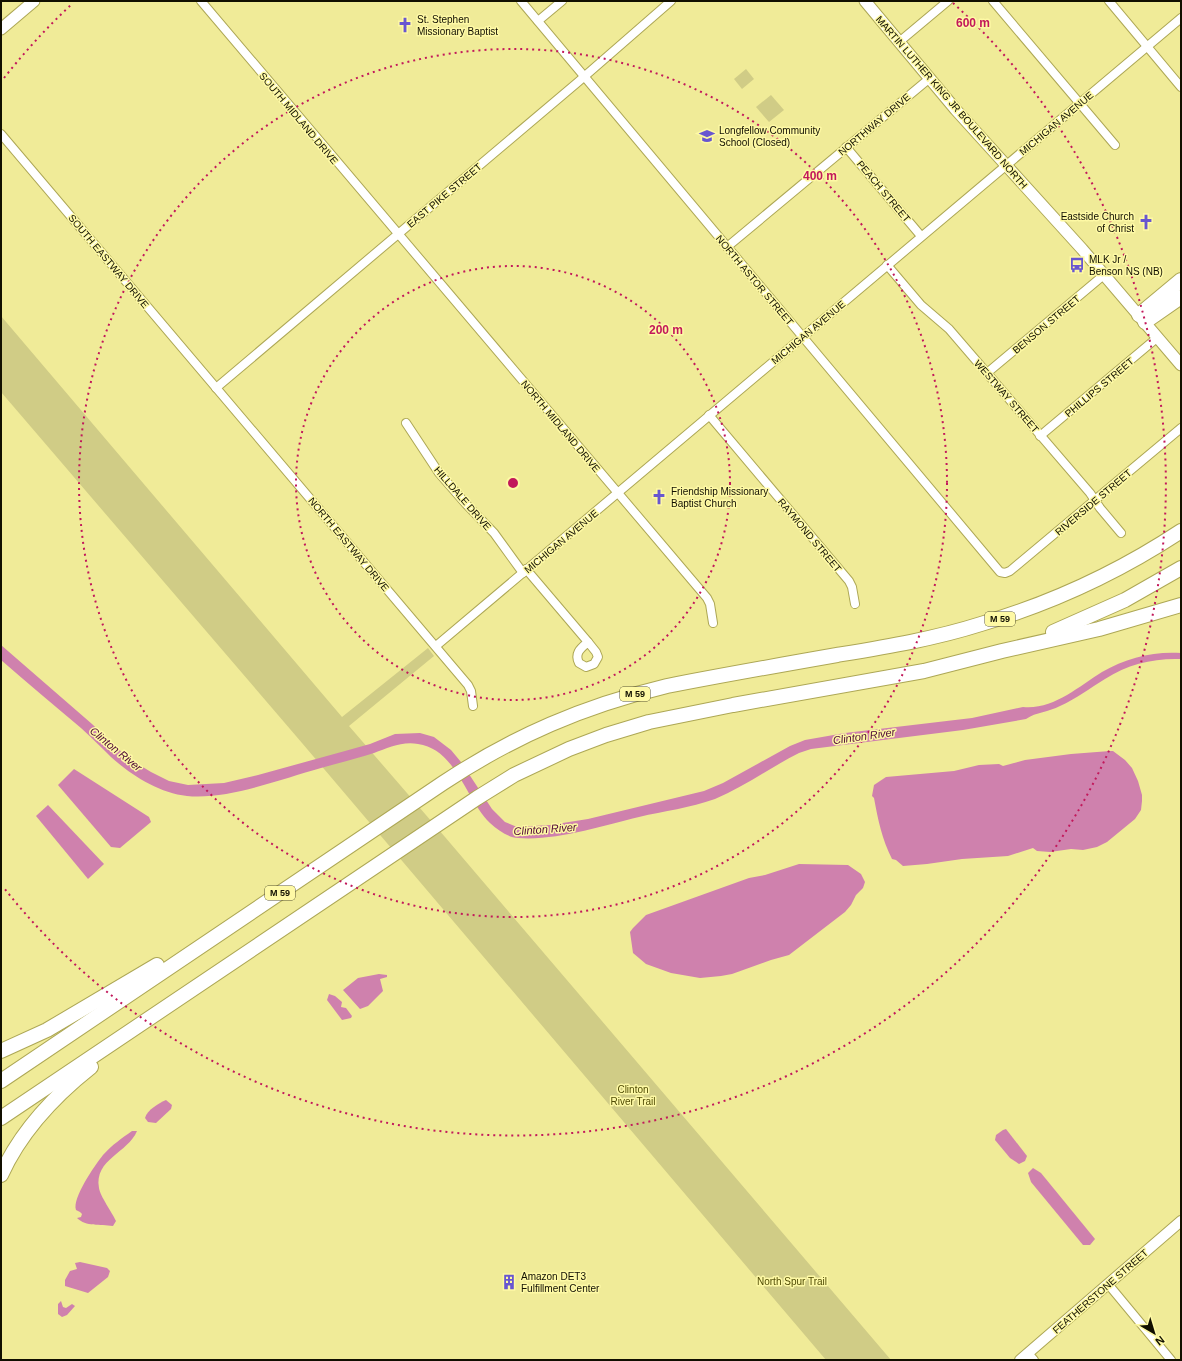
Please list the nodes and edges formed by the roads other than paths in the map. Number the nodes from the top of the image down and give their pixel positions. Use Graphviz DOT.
graph roads {
  1 [pos="201,1"];
  2 [pos="521,1"];
  3 [pos="562,1"];
  4 [pos="671,1"];
  5 [pos="865,1"];
  6 [pos="948,1"];
  7 [pos="993,1"];
  8 [pos="1109,1"];
  9 [pos="29,2"];
  10 [pos="1181,18"];
  11 [pos="538,21"];
  12 [pos="1,29"];
  13 [pos="899,42"];
  14 [pos="1147,46"];
  15 [pos="584,77"];
  16 [pos="930,78"];
  17 [pos="1181,87"];
  18 [pos="1079,103"];
  19 [pos="1,134"];
  20 [pos="1115,145"];
  21 [pos="846,147"];
  22 [pos="1005,165"];
  23 [pos="398,234"];
  24 [pos="921,236"];
  25 [pos="727,247"];
  26 [pos="887,265"];
  27 [pos="1104,274"];
  28 [pos="1181,280"];
  29 [pos="1181,297"];
  30 [pos="1142,318"];
  31 [pos="802,337"];
  32 [pos="1158,338"];
  33 [pos="1181,365"];
  34 [pos="987,373"];
  35 [pos="216,388"];
  36 [pos="709,415"];
  37 [pos="406,422"];
  38 [pos="1181,428"];
  39 [pos="1040,436"];
  40 [pos="618,492"];
  41 [pos="1094,500"];
  42 [pos="1181,531"];
  43 [pos="1121,533"];
  44 [pos="1181,568"];
  45 [pos="525,571"];
  46 [pos="1003,573"];
  47 [pos="855,604"];
  48 [pos="1181,605"];
  49 [pos="713,623"];
  50 [pos="588,642"];
  51 [pos="436,646"];
  52 [pos="1002,651"];
  53 [pos="473,706"];
  54 [pos="181,960"];
  55 [pos="165,1008"];
  56 [pos="1,1051"];
  57 [pos="1,1081"];
  58 [pos="1,1118"];
  59 [pos="1,1175"];
  60 [pos="1181,1222"];
  61 [pos="1108,1284"];
  62 [pos="1031,1356"];
  63 [pos="1020,1360"];
  64 [pos="1171,1360"];
  1 -- 23 [label="street, SOUTH MIDLAND DRIVE"];
  2 -- 11 [label="street, NORTH ASTOR STREET"];
  3 -- 11 [label="street"];
  4 -- 15 [label="street, EAST PIKE STREET"];
  5 -- 13 [label="main road, MARTIN LUTHER KING JR BOULEVARD NORTH"];
  6 -- 13 [label="street"];
  7 -- 18 [label="street"];
  8 -- 14 [label="street"];
  9 -- 12 [label="main road"];
  10 -- 14 [label="street, MICHIGAN AVENUE"];
  11 -- 15 [label="street, NORTH ASTOR STREET"];
  13 -- 16 [label="main road, MARTIN LUTHER KING JR BOULEVARD NORTH"];
  14 -- 17 [label="street"];
  14 -- 18 [label="street, MICHIGAN AVENUE"];
  15 -- 23 [label="street, EAST PIKE STREET"];
  15 -- 25 [label="street, NORTH ASTOR STREET"];
  16 -- 21 [label="street, NORTHWAY DRIVE"];
  16 -- 22 [label="main road, MARTIN LUTHER KING JR BOULEVARD NORTH"];
  18 -- 20 [label="street"];
  18 -- 22 [label="street, MICHIGAN AVENUE"];
  19 -- 35 [label="street, SOUTH EASTWAY DRIVE"];
  21 -- 24 [label="street, PEACH STREET"];
  21 -- 25 [label="street, NORTHWAY DRIVE"];
  22 -- 24 [label="street, MICHIGAN AVENUE"];
  22 -- 27 [label="main road, MARTIN LUTHER KING JR BOULEVARD NORTH"];
  23 -- 35 [label="street, EAST PIKE STREET"];
  23 -- 40 [label="street, NORTH MIDLAND DRIVE"];
  24 -- 26 [label="street, MICHIGAN AVENUE"];
  25 -- 31 [label="street, NORTH ASTOR STREET"];
  26 -- 31 [label="street, MICHIGAN AVENUE"];
  26 -- 34 [label="street, WESTWAY STREET"];
  27 -- 30 [label="main road, MARTIN LUTHER KING JR BOULEVARD NORTH"];
  27 -- 34 [label="street, BENSON STREET"];
  28 -- 30 [label="highway"];
  29 -- 30 [label="highway"];
  30 -- 32 [label="main road, MARTIN LUTHER KING JR BOULEVARD NORTH"];
  31 -- 36 [label="street, MICHIGAN AVENUE"];
  31 -- 46 [label="street, NORTH ASTOR STREET"];
  32 -- 33 [label="main road, MARTIN LUTHER KING JR BOULEVARD NORTH"];
  32 -- 39 [label="street, PHILLIPS STREET"];
  34 -- 39 [label="street, WESTWAY STREET"];
  35 -- 51 [label="street, NORTH EASTWAY DRIVE"];
  36 -- 40 [label="street, MICHIGAN AVENUE"];
  36 -- 47 [label="street, RAYMOND STREET"];
  37 -- 45 [label="street, HILLDALE DRIVE"];
  38 -- 41 [label="street, RIVERSIDE STREET"];
  39 -- 41 [label="street, WESTWAY STREET"];
  40 -- 45 [label="street, MICHIGAN AVENUE"];
  40 -- 49 [label="street, NORTH MIDLAND DRIVE"];
  41 -- 43 [label="street, WESTWAY STREET"];
  41 -- 46 [label="street, RIVERSIDE STREET"];
  42 -- 54 [label="highway, M 59"];
  44 -- 52 [label="highway"];
  45 -- 50 [label="street, HILLDALE DRIVE"];
  45 -- 51 [label="street, MICHIGAN AVENUE"];
  48 -- 52 [label="highway"];
  51 -- 53 [label="street, NORTH EASTWAY DRIVE"];
  52 -- 55 [label="highway"];
  54 -- 56 [label="highway"];
  54 -- 57 [label="highway, M 59"];
  55 -- 58 [label="highway"];
  55 -- 59 [label="highway"];
  60 -- 61 [label="street, FEATHERSTONE STREET"];
  61 -- 62 [label="street, FEATHERSTONE STREET"];
  61 -- 64 [label="street"];
  62 -- 63 [label="street, FEATHERSTONE STREET"];
}
